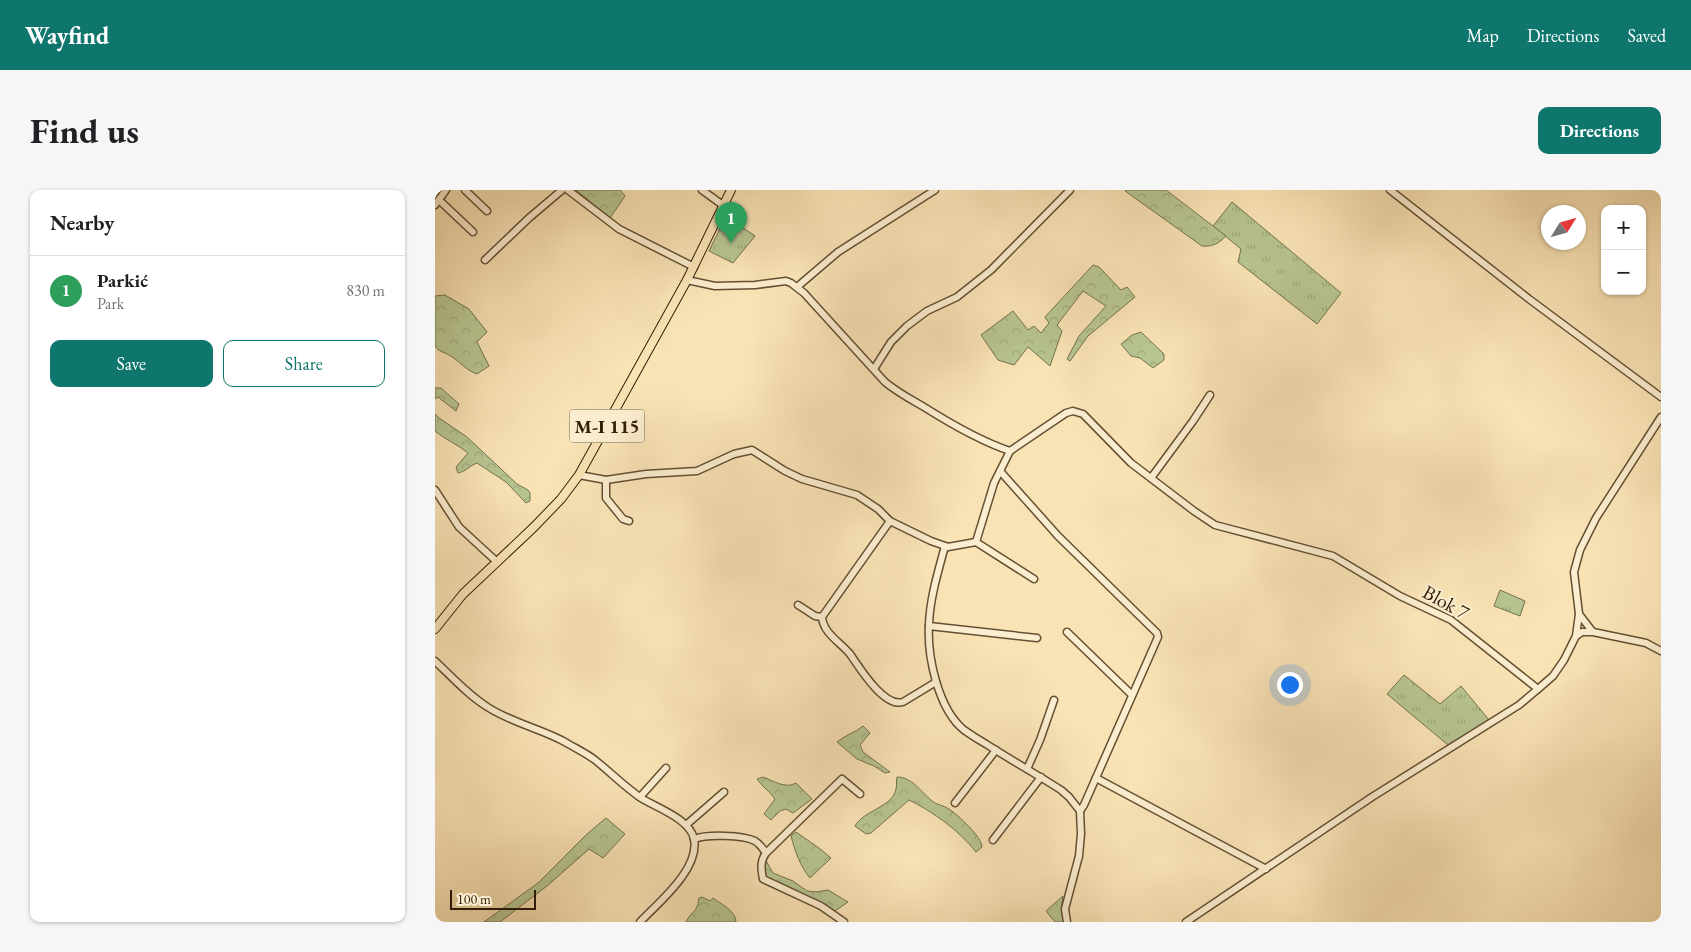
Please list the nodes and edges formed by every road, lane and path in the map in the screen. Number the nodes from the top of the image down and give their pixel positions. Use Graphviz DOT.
graph roads {
  1 [pos="446,190"];
  2 [pos="465,190"];
  3 [pos="562,190"];
  4 [pos="568,190"];
  5 [pos="702,190"];
  6 [pos="731,190"];
  7 [pos="935,190"];
  8 [pos="1070,190"];
  9 [pos="1389,190"];
  10 [pos="437,203"];
  11 [pos="724,206"];
  12 [pos="487,211"];
  13 [pos="473,232"];
  14 [pos="485,260"];
  15 [pos="694,267"];
  16 [pos="687,280"];
  17 [pos="797,287"];
  18 [pos="874,369"];
  19 [pos="1209,396"];
  20 [pos="1661,397"];
  21 [pos="1661,417"];
  22 [pos="1009,451"];
  23 [pos="1000,471"];
  24 [pos="579,475"];
  25 [pos="1151,478"];
  26 [pos="607,480"];
  27 [pos="435,490"];
  28 [pos="629,521"];
  29 [pos="890,521"];
  30 [pos="976,542"];
  31 [pos="945,546"];
  32 [pos="496,561"];
  33 [pos="1034,579"];
  34 [pos="798,606"];
  35 [pos="1579,614"];
  36 [pos="822,617"];
  37 [pos="929,626"];
  38 [pos="435,629"];
  39 [pos="1067,632"];
  40 [pos="1593,632"];
  41 [pos="1576,636"];
  42 [pos="1037,638"];
  43 [pos="1661,651"];
  44 [pos="435,661"];
  45 [pos="936,682"];
  46 [pos="1538,690"];
  47 [pos="1132,696"];
  48 [pos="1054,700"];
  49 [pos="996,750"];
  50 [pos="666,768"];
  51 [pos="1027,769"];
  52 [pos="1041,777"];
  53 [pos="1096,778"];
  54 [pos="725,792"];
  55 [pos="861,794"];
  56 [pos="640,797"];
  57 [pos="955,803"];
  58 [pos="1080,811"];
  59 [pos="686,825"];
  60 [pos="694,839"];
  61 [pos="993,840"];
  62 [pos="766,853"];
  63 [pos="1266,869"];
  64 [pos="640,922"];
  65 [pos="844,922"];
  66 [pos="1067,922"];
  67 [pos="1186,922"];
  1 -- 10 [label="street"];
  2 -- 12 [label="street"];
  3 -- 14 [label="street"];
  4 -- 15 [label="street"];
  5 -- 11 [label="street"];
  6 -- 11 [label="main road, M-I 115"];
  7 -- 17 [label="street"];
  8 -- 18 [label="street"];
  9 -- 20 [label="street"];
  10 -- 13 [label="street"];
  11 -- 15 [label="main road, M-I 115"];
  15 -- 16 [label="main road, M-I 115"];
  16 -- 17 [label="street"];
  16 -- 24 [label="main road, M-I 115"];
  17 -- 18 [label="street"];
  18 -- 22 [label="street"];
  19 -- 25 [label="street"];
  21 -- 35 [label="street"];
  22 -- 23 [label="street"];
  22 -- 25 [label="street, Blok 7"];
  23 -- 30 [label="street"];
  23 -- 47 [label="street"];
  24 -- 26 [label="street"];
  24 -- 32 [label="main road, M-I 115"];
  25 -- 46 [label="street, Blok 7"];
  26 -- 28 [label="street"];
  26 -- 29 [label="street"];
  27 -- 32 [label="street"];
  29 -- 31 [label="street"];
  29 -- 36 [label="street"];
  30 -- 31 [label="street"];
  30 -- 33 [label="street"];
  31 -- 37 [label="street"];
  32 -- 38 [label="main road, M-I 115"];
  34 -- 36 [label="street"];
  35 -- 40 [label="street"];
  35 -- 41 [label="street"];
  36 -- 45 [label="street"];
  37 -- 42 [label="street"];
  37 -- 45 [label="street"];
  39 -- 47 [label="street"];
  40 -- 41 [label="street"];
  40 -- 43 [label="street"];
  41 -- 46 [label="street"];
  44 -- 56 [label="street"];
  45 -- 49 [label="street"];
  46 -- 63 [label="street"];
  47 -- 53 [label="street"];
  48 -- 51 [label="street"];
  49 -- 51 [label="street"];
  49 -- 57 [label="street"];
  50 -- 56 [label="street"];
  51 -- 52 [label="street"];
  52 -- 58 [label="street"];
  52 -- 61 [label="street"];
  53 -- 58 [label="street"];
  53 -- 63 [label="street"];
  54 -- 59 [label="street"];
  55 -- 62 [label="street"];
  56 -- 59 [label="street"];
  58 -- 66 [label="street"];
  59 -- 60 [label="street"];
  60 -- 62 [label="street"];
  60 -- 64 [label="street"];
  62 -- 65 [label="street"];
  63 -- 67 [label="street"];
}
